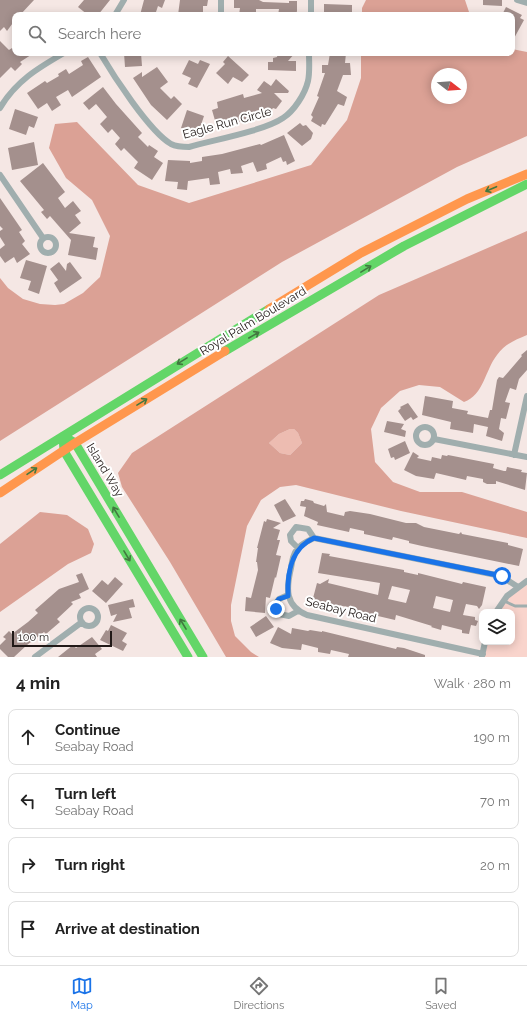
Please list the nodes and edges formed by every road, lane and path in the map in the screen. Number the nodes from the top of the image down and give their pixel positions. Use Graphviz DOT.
graph roads {
  1 [pos="124,0"];
  2 [pos="221,0"];
  3 [pos="311,0"];
  4 [pos="517,0"];
  5 [pos="527,3"];
  6 [pos="118,12"];
  7 [pos="221,12"];
  8 [pos="311,12"];
  9 [pos="59,56"];
  10 [pos="102,56"];
  11 [pos="309,56"];
  12 [pos="0,108"];
  13 [pos="527,174"];
  14 [pos="0,175"];
  15 [pos="527,184"];
  16 [pos="44,238"];
  17 [pos="527,396"];
  18 [pos="62,436"];
  19 [pos="434,438"];
  20 [pos="75,443"];
  21 [pos="64,451"];
  22 [pos="514,455"];
  23 [pos="527,457"];
  24 [pos="0,475"];
  25 [pos="0,493"];
  26 [pos="314,538"];
  27 [pos="298,548"];
  28 [pos="527,581"];
  29 [pos="518,587"];
  30 [pos="288,596"];
  31 [pos="504,600"];
  32 [pos="527,606"];
  33 [pos="498,609"];
  34 [pos="298,611"];
  35 [pos="82,622"];
  36 [pos="485,645"];
  37 [pos="483,656"];
  38 [pos="35,657"];
  39 [pos="188,657"];
  40 [pos="203,657"];
  1 -- 6 [label="street"];
  2 -- 7 [label="street"];
  3 -- 8 [label="street"];
  4 -- 5 [label="street"];
  9 -- 12 [label="street"];
  10 -- 11 [label="street, Eagle Run Circle"];
  13 -- 18 [label="main road, Royal Palm Boulevard, one-way"];
  14 -- 16 [label="street"];
  20 -- 15 [label="main road, Royal Palm Boulevard, one-way"];
  17 -- 22 [label="street"];
  18 -- 20 [label="main road, Island Way"];
  18 -- 21 [label="main road, Island Way"];
  18 -- 24 [label="main road, Royal Palm Boulevard"];
  19 -- 22 [label="street"];
  20 -- 21 [label="main road, Royal Palm Boulevard"];
  40 -- 20 [label="main road, Island Way, one-way"];
  25 -- 21 [label="main road, Royal Palm Boulevard, one-way"];
  21 -- 39 [label="main road, Island Way, one-way"];
  22 -- 23 [label="street"];
  26 -- 27 [label="street"];
  26 -- 27 [label="street"];
  26 -- 29 [label="street"];
  27 -- 30 [label="street"];
  28 -- 29 [label="street"];
  29 -- 31 [label="street"];
  30 -- 34 [label="street, Seabay Road"];
  30 -- 34 [label="street"];
  31 -- 32 [label="lane"];
  31 -- 33 [label="street"];
  34 -- 37 [label="street, Seabay Road"];
  35 -- 38 [label="street"];
  36 -- 37 [label="street"];
}
